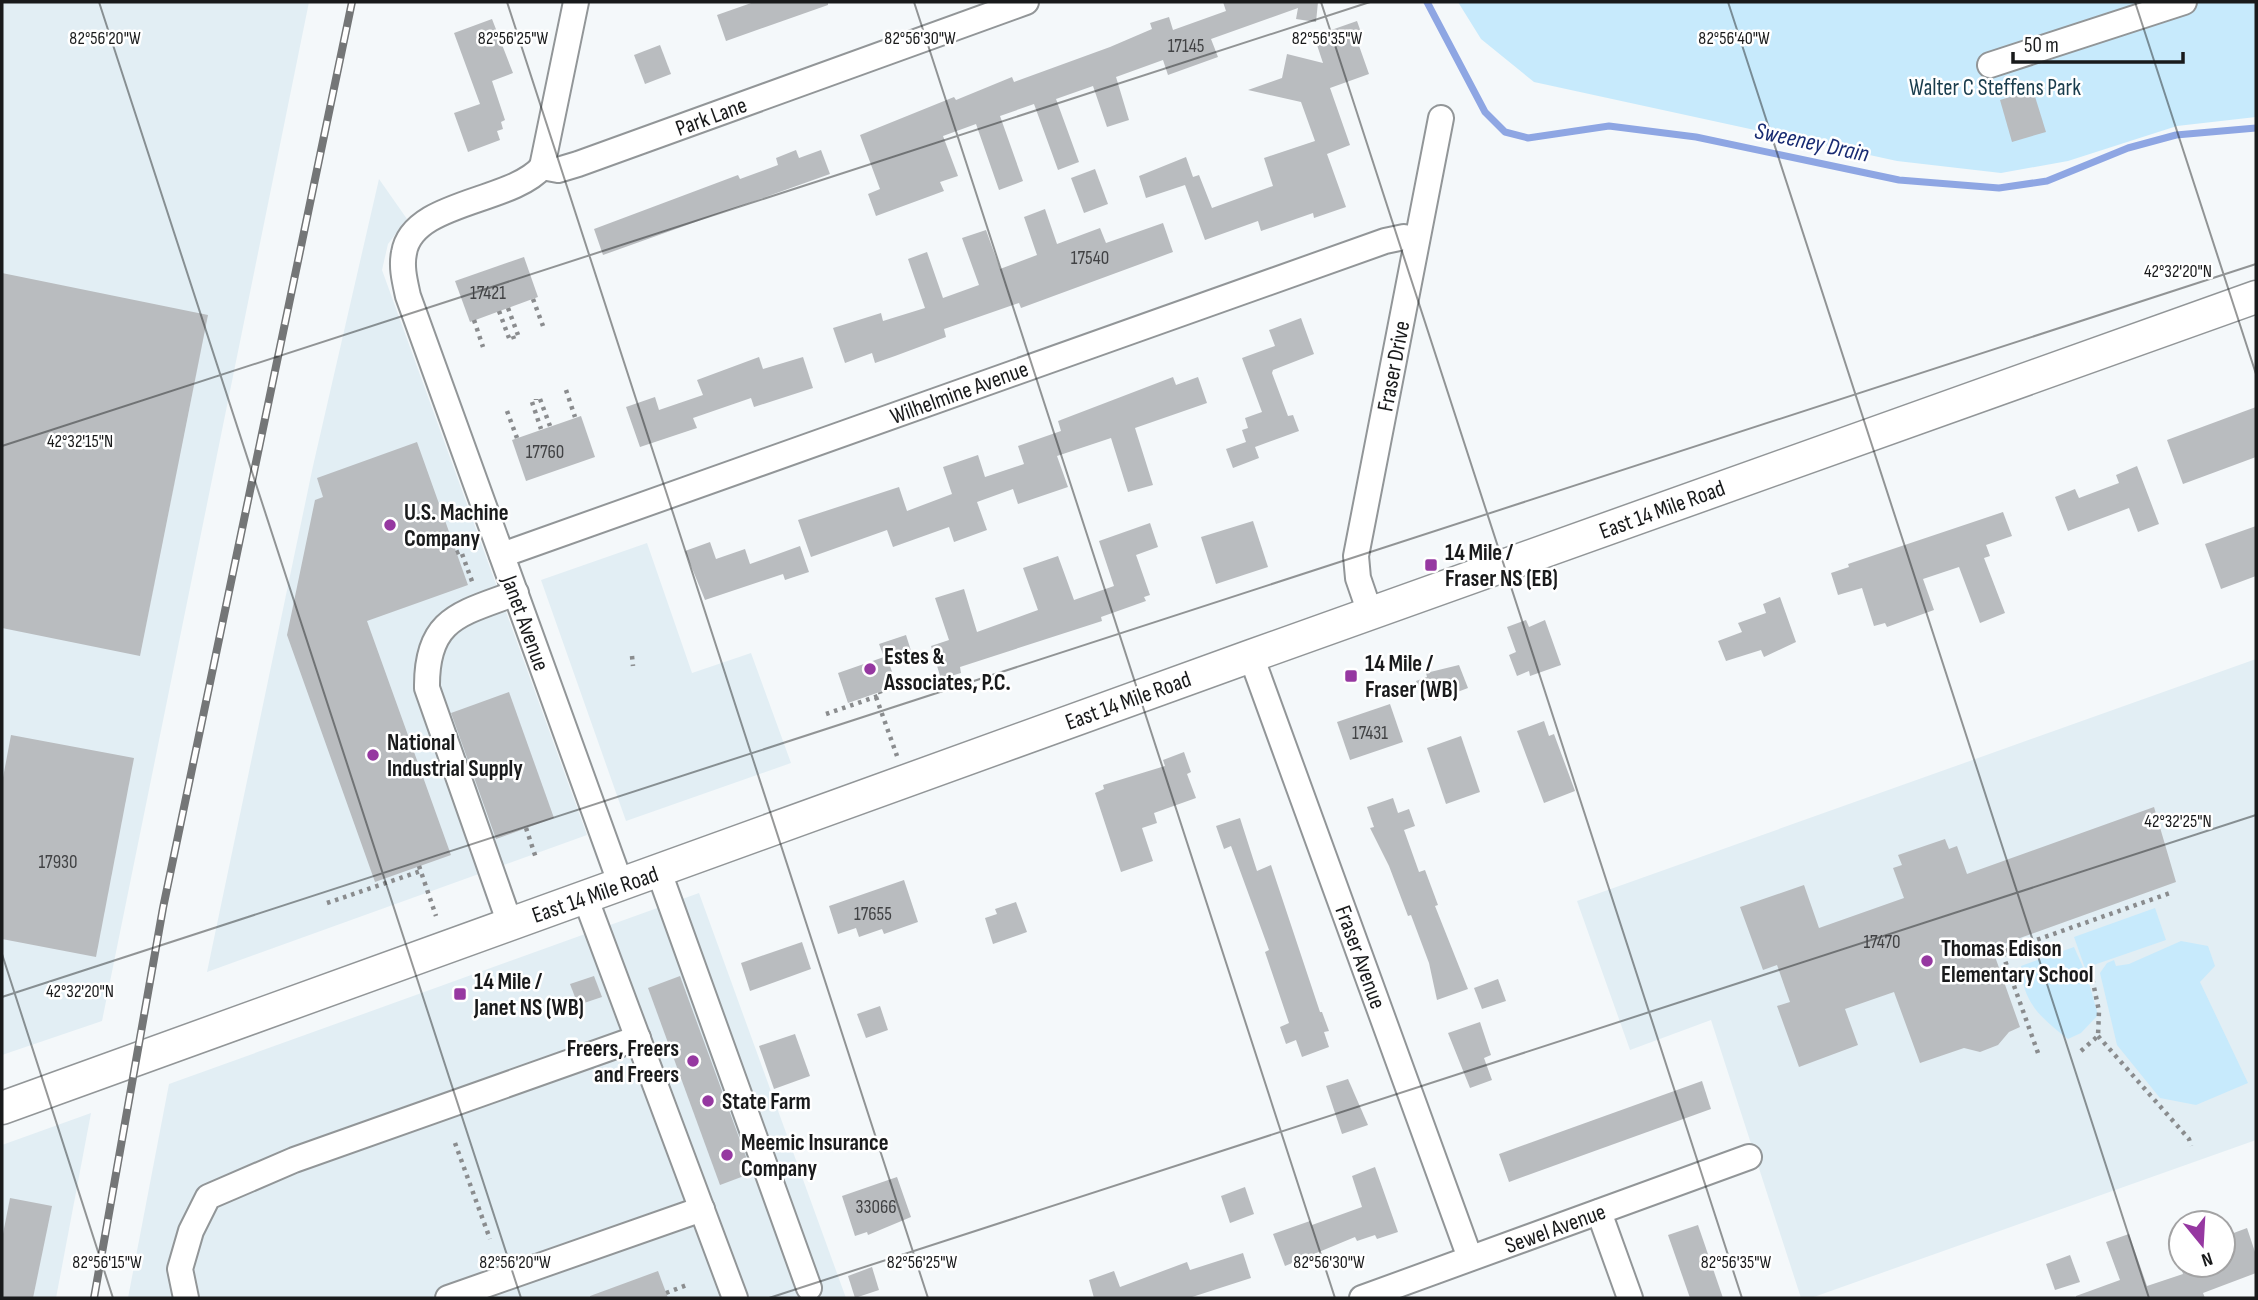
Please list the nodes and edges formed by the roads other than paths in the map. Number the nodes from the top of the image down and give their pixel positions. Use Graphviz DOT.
graph roads {
  1 [pos="576,2"];
  2 [pos="1026,2"];
  3 [pos="2184,2"];
  4 [pos="1990,65"];
  5 [pos="1441,118"];
  6 [pos="542,167"];
  7 [pos="1418,239"];
  8 [pos="2256,297"];
  9 [pos="502,555"];
  10 [pos="516,593"];
  11 [pos="1370,613"];
  12 [pos="1251,656"];
  13 [pos="659,872"];
  14 [pos="621,885"];
  15 [pos="585,897"];
  16 [pos="510,924"];
  17 [pos="638,1038"];
  18 [pos="2,1108"];
  19 [pos="1749,1157"];
  20 [pos="702,1209"];
  21 [pos="1599,1212"];
  22 [pos="1470,1258"];
  23 [pos="809,1289"];
  24 [pos="186,1298"];
  25 [pos="448,1298"];
  26 [pos="735,1298"];
  27 [pos="1362,1298"];
  28 [pos="1630,1298"];
  1 -- 6 [label="street"];
  2 -- 6 [label="street, Park Lane"];
  3 -- 4 [label="street"];
  5 -- 7 [label="street, Fraser Drive"];
  6 -- 9 [label="street, Janet Avenue"];
  7 -- 9 [label="street, Wilhelmine Avenue"];
  7 -- 11 [label="street, Fraser Drive"];
  8 -- 11 [label="main road, East 14 Mile Road"];
  9 -- 10 [label="street, Janet Avenue"];
  10 -- 14 [label="street, Janet Avenue"];
  10 -- 16 [label="street"];
  11 -- 12 [label="main road, East 14 Mile Road"];
  12 -- 13 [label="main road, East 14 Mile Road"];
  12 -- 22 [label="street, Fraser Avenue"];
  13 -- 14 [label="main road, East 14 Mile Road"];
  13 -- 23 [label="street"];
  14 -- 15 [label="main road, East 14 Mile Road"];
  15 -- 16 [label="main road, East 14 Mile Road"];
  15 -- 17 [label="street"];
  16 -- 18 [label="main road, East 14 Mile Road"];
  17 -- 20 [label="street"];
  17 -- 24 [label="street"];
  19 -- 21 [label="street, Sewel Avenue"];
  20 -- 25 [label="street"];
  20 -- 26 [label="street"];
  21 -- 22 [label="street, Sewel Avenue"];
  21 -- 28 [label="street"];
  22 -- 27 [label="street, Sewel Avenue"];
}
